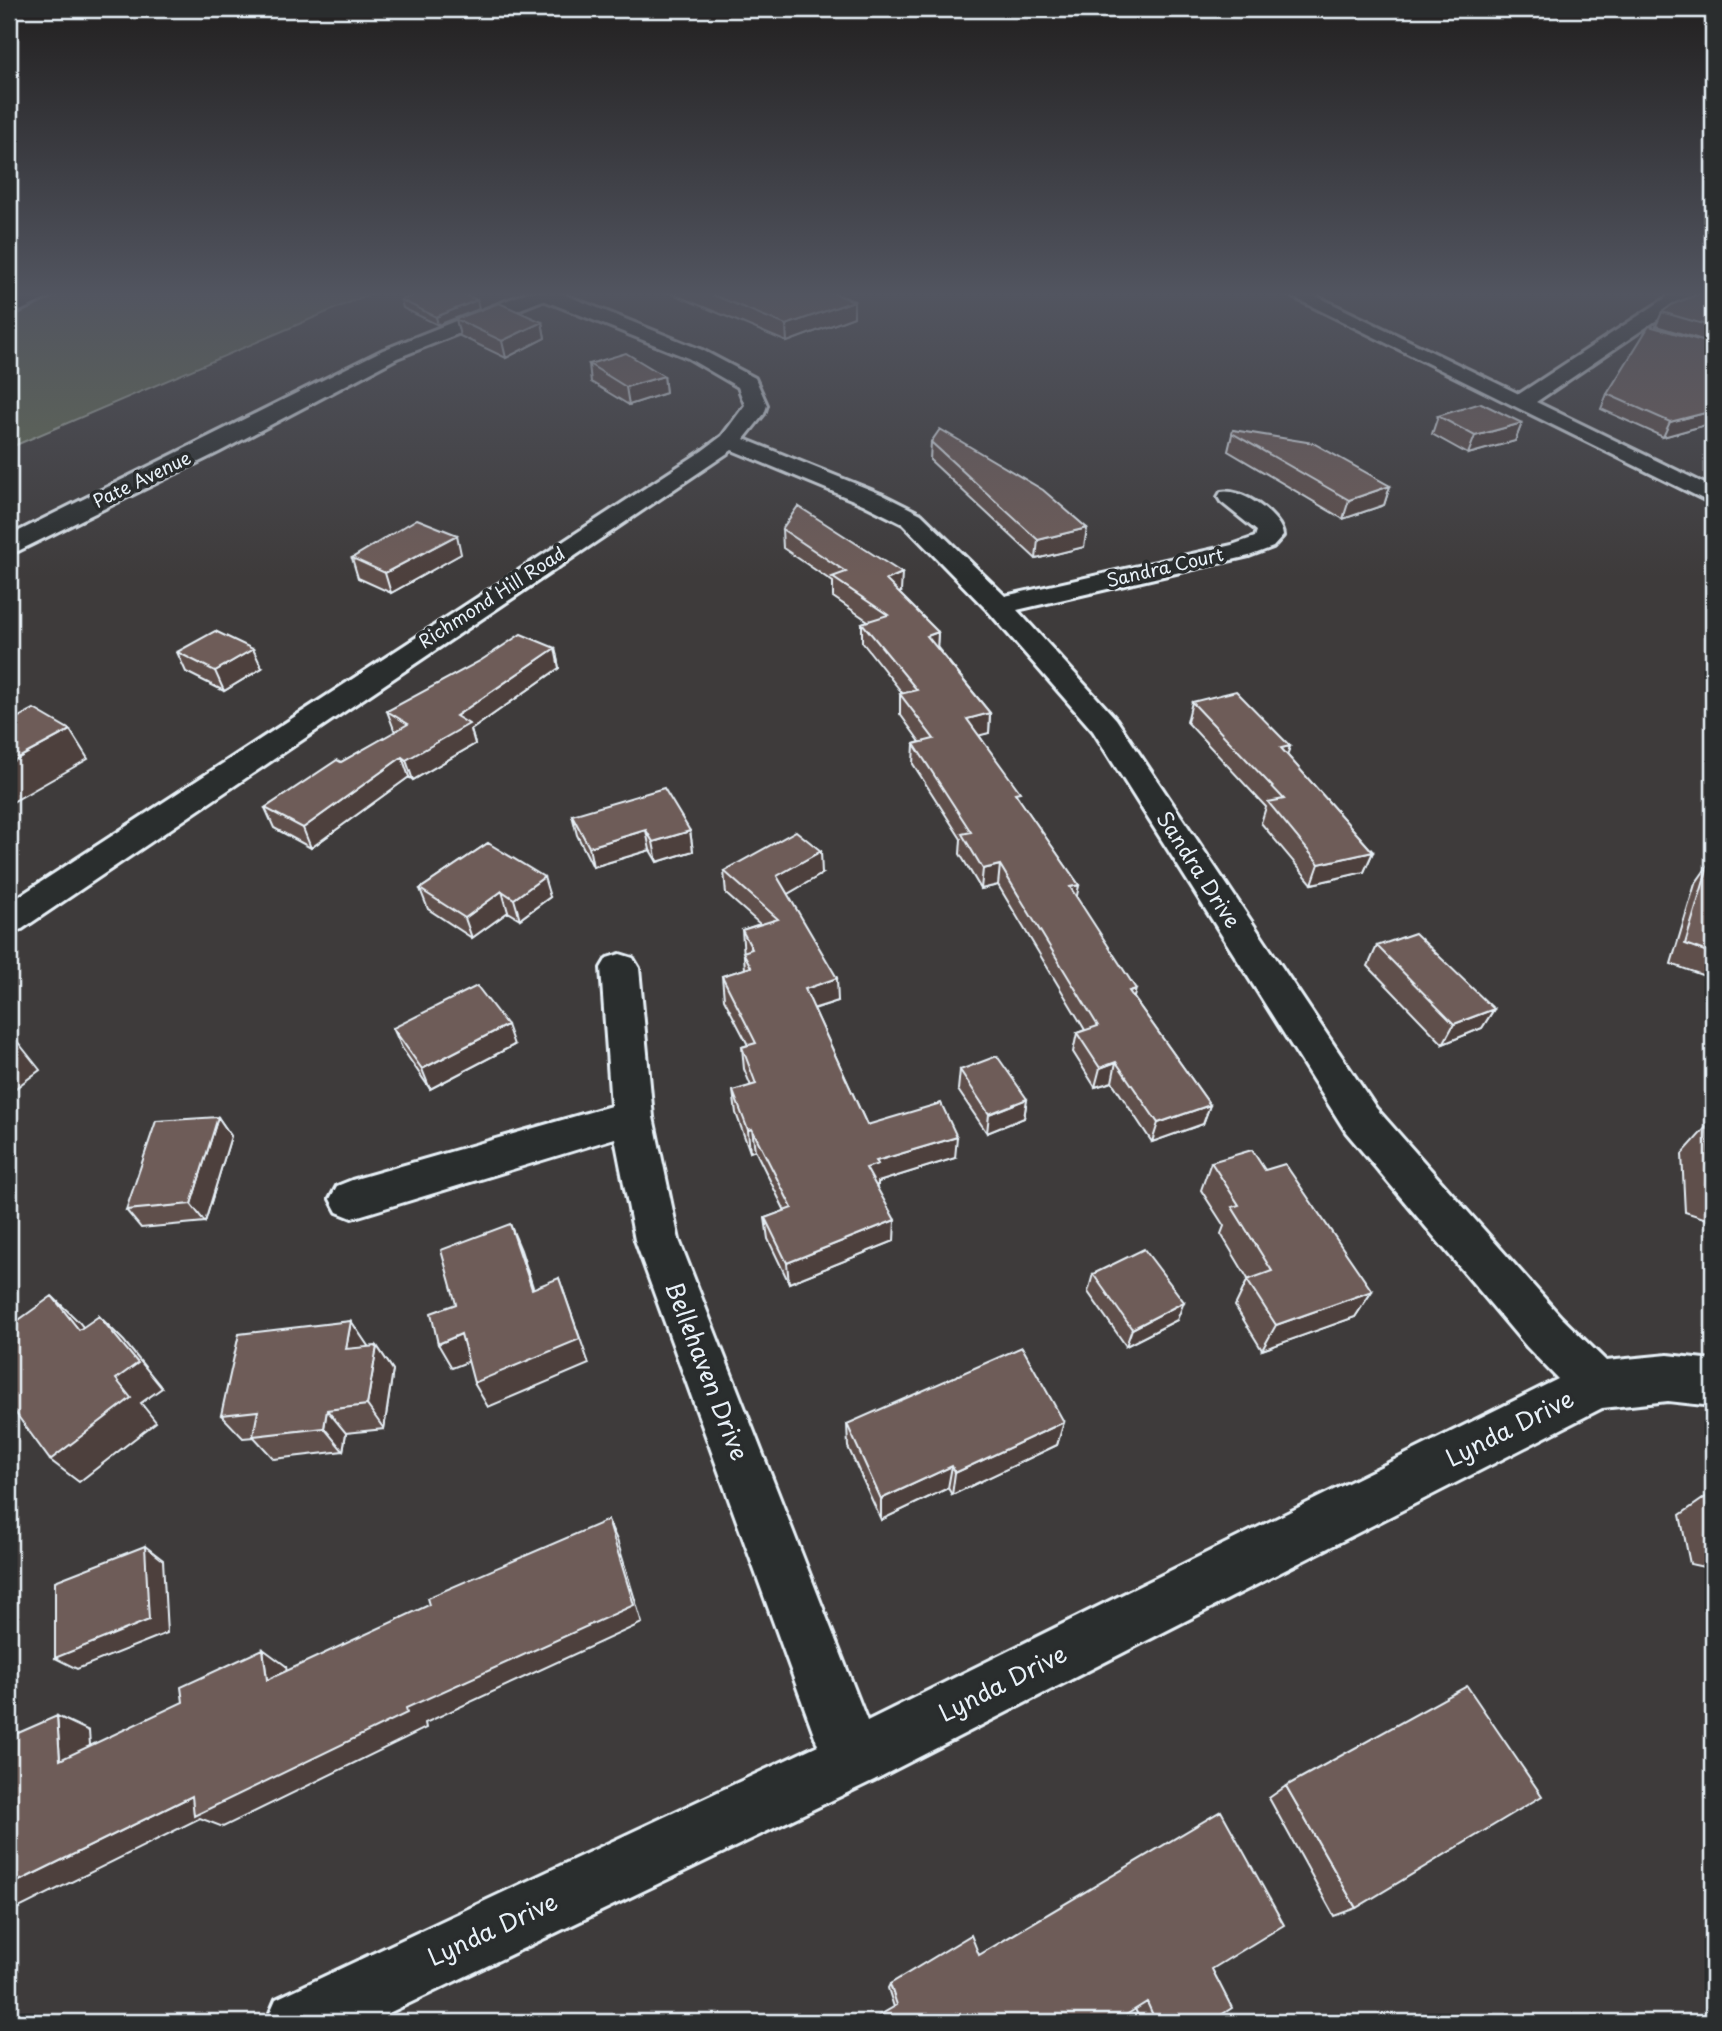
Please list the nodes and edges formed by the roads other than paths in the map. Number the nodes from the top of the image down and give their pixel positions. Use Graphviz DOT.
graph roads {
  1 [pos="327,387"];
  2 [pos="749,387"];
  3 [pos="1487,387"];
  4 [pos="1546,387"];
  5 [pos="1520,403"];
  6 [pos="730,441"];
  7 [pos="1230,497"];
  8 [pos="1713,497"];
  9 [pos="9,546"];
  10 [pos="999,606"];
  11 [pos="9,920"];
  12 [pos="620,968"];
  13 [pos="632,1117"];
  14 [pos="352,1199"];
  15 [pos="1713,1383"];
  16 [pos="1597,1385"];
  17 [pos="853,1759"];
  18 [pos="299,2022"];
  1 -- 9 [label="street, Pate Avenue"];
  2 -- 6 [label="street, Richmond Hill Road"];
  3 -- 5 [label="street"];
  4 -- 5 [label="street"];
  5 -- 8 [label="street"];
  6 -- 10 [label="street, Sandra Drive"];
  6 -- 11 [label="street, Richmond Hill Road"];
  7 -- 10 [label="street, Sandra Court"];
  10 -- 16 [label="street, Sandra Drive"];
  12 -- 13 [label="street, Bellehaven Drive"];
  13 -- 14 [label="street"];
  13 -- 17 [label="street, Bellehaven Drive"];
  15 -- 16 [label="street, Lynda Drive"];
  16 -- 17 [label="street, Lynda Drive"];
  17 -- 18 [label="street, Lynda Drive"];
}
